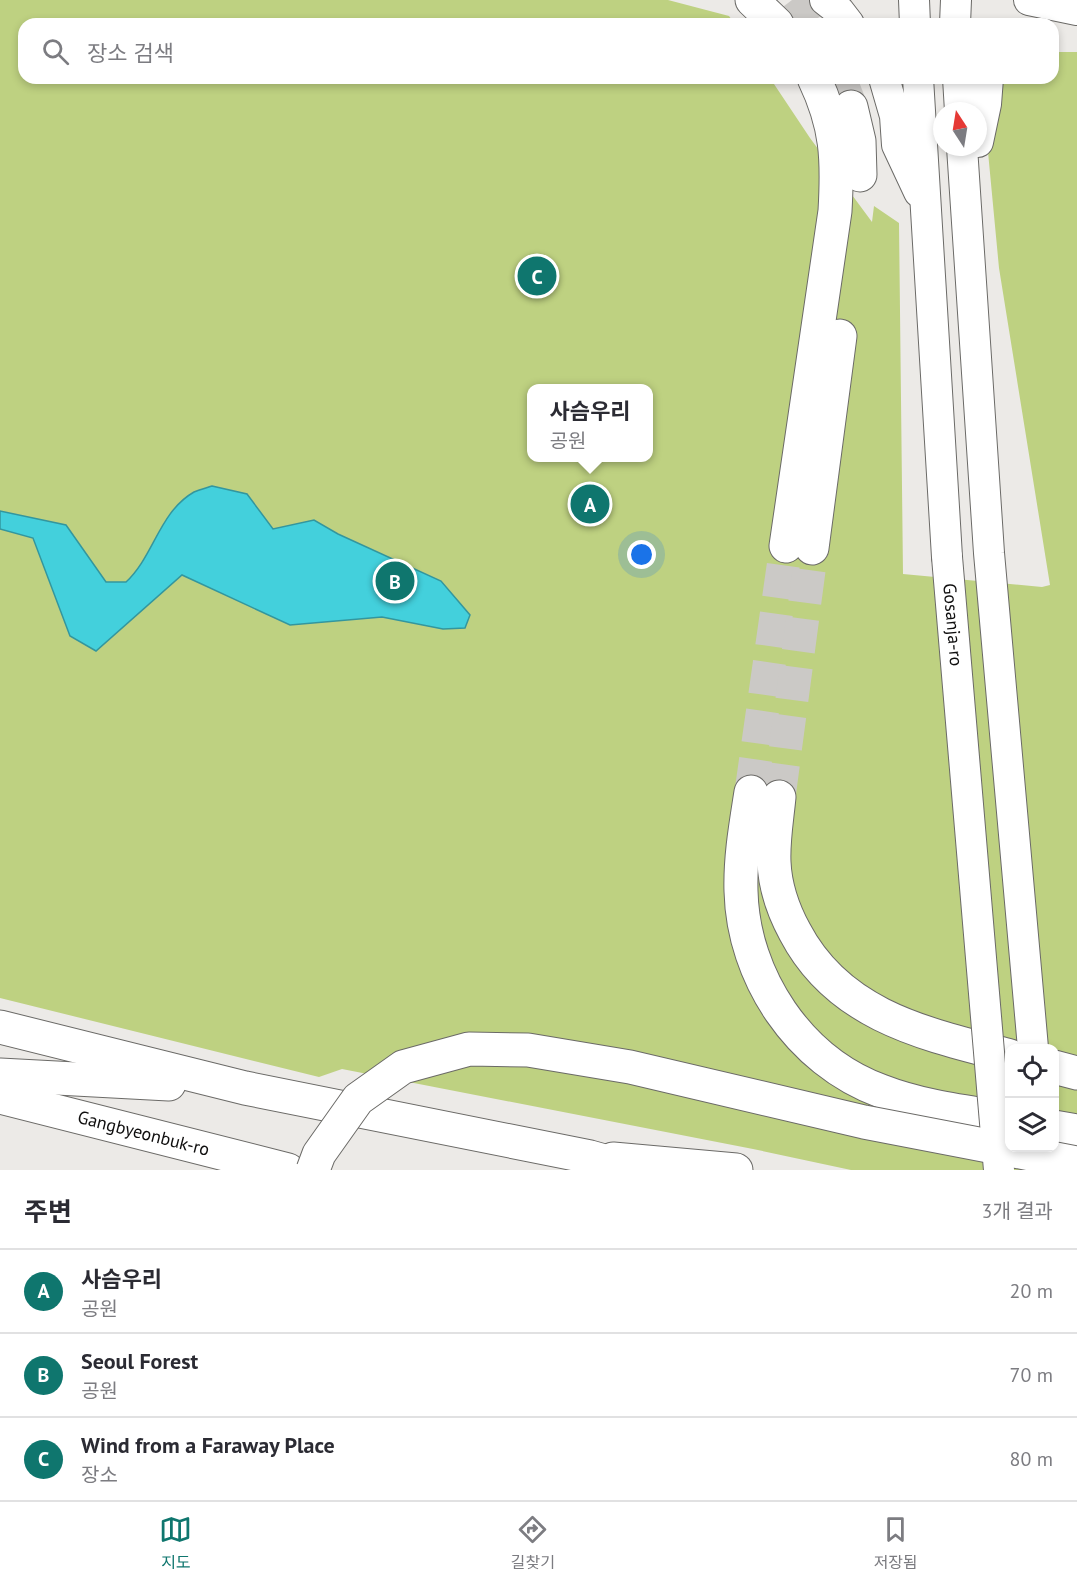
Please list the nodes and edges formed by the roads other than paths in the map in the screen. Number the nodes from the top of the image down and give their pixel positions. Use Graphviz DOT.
graph roads {
  1 [pos="752,0"];
  2 [pos="825,0"];
  3 [pos="914,0"];
  4 [pos="956,0"];
  5 [pos="1029,0"];
  6 [pos="1077,10"];
  7 [pos="771,18"];
  8 [pos="844,18"];
  9 [pos="915,18"];
  10 [pos="955,18"];
  11 [pos="1077,24"];
  12 [pos="1059,25"];
  13 [pos="817,84"];
  14 [pos="886,84"];
  15 [pos="918,84"];
  16 [pos="958,84"];
  17 [pos="986,84"];
  18 [pos="959,102"];
  19 [pos="986,102"];
  20 [pos="851,107"];
  21 [pos="963,156"];
  22 [pos="975,156"];
  23 [pos="966,203"];
  24 [pos="926,207"];
  25 [pos="0,1027"];
  26 [pos="1033,1044"];
  27 [pos="1005,1055"];
  28 [pos="1059,1068"];
  29 [pos="1077,1073"];
  30 [pos="0,1074"];
  31 [pos="245,1088"];
  32 [pos="0,1097"];
  33 [pos="1005,1118"];
  34 [pos="1059,1128"];
  35 [pos="1077,1131"];
  36 [pos="1041,1152"];
  37 [pos="590,1157"];
  38 [pos="1077,1163"];
  39 [pos="288,1170"];
  40 [pos="313,1170"];
  41 [pos="636,1170"];
  42 [pos="736,1170"];
  43 [pos="999,1170"];
  44 [pos="1043,1170"];
  1 -- 7 [label="highway"];
  2 -- 8 [label="main road"];
  3 -- 9 [label="main road"];
  4 -- 10 [label="main road"];
  5 -- 6 [label="main road"];
  11 -- 12 [label="main road"];
  13 -- 20 [label="highway"];
  14 -- 24 [label="main road"];
  15 -- 24 [label="main road, Gosanja-ro"];
  16 -- 18 [label="main road"];
  17 -- 19 [label="main road"];
  21 -- 23 [label="main road"];
  22 -- 23 [label="main road"];
  23 -- 26 [label="main road"];
  24 -- 43 [label="main road, Gosanja-ro, bridge"];
  25 -- 31 [label="highway"];
  27 -- 33 [label="highway"];
  28 -- 29 [label="highway"];
  30 -- 31 [label="highway"];
  31 -- 37 [label="highway"];
  32 -- 39 [label="highway, Gangbyeonbuk-ro"];
  34 -- 35 [label="highway"];
  36 -- 44 [label="main road"];
  37 -- 41 [label="highway"];
  37 -- 42 [label="highway"];
  38 -- 40 [label="highway, bridge"];
}
